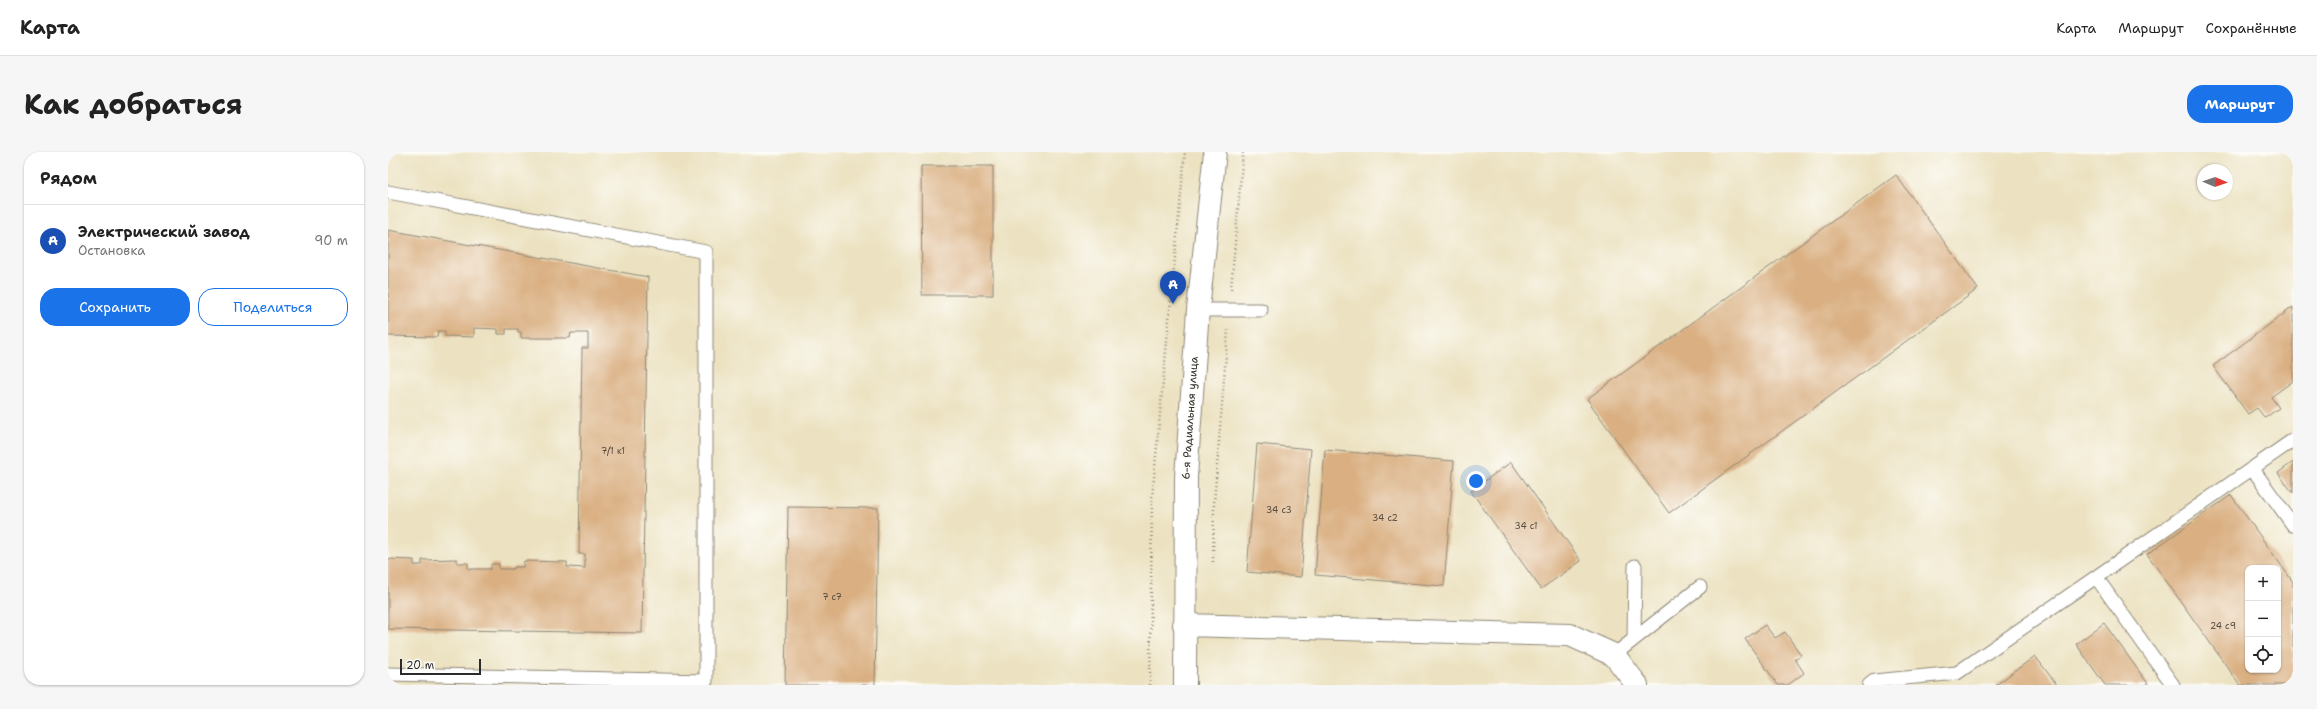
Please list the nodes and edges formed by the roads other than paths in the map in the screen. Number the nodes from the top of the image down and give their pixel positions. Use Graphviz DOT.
graph roads {
  1 [pos="1215,152"];
  2 [pos="388,192"];
  3 [pos="1198,310"];
  4 [pos="1261,310"];
  5 [pos="2293,440"];
  6 [pos="2252,468"];
  7 [pos="2293,525"];
  8 [pos="1635,566"];
  9 [pos="2096,577"];
  10 [pos="1700,587"];
  11 [pos="1184,625"];
  12 [pos="1634,639"];
  13 [pos="1614,655"];
  14 [pos="388,674"];
  15 [pos="1185,685"];
  16 [pos="1637,685"];
  17 [pos="1868,685"];
  18 [pos="2173,685"];
  1 -- 3 [label="street, 6-я Радиальная улица"];
  2 -- 14 [label="lane"];
  3 -- 4 [label="lane"];
  3 -- 11 [label="street, 6-я Радиальная улица"];
  5 -- 6 [label="lane"];
  6 -- 7 [label="lane"];
  6 -- 9 [label="lane"];
  8 -- 12 [label="lane"];
  9 -- 17 [label="lane"];
  9 -- 18 [label="lane"];
  10 -- 12 [label="lane"];
  11 -- 13 [label="street"];
  11 -- 15 [label="street, 6-я Радиальная улица"];
  12 -- 13 [label="lane"];
  13 -- 16 [label="street"];
}
